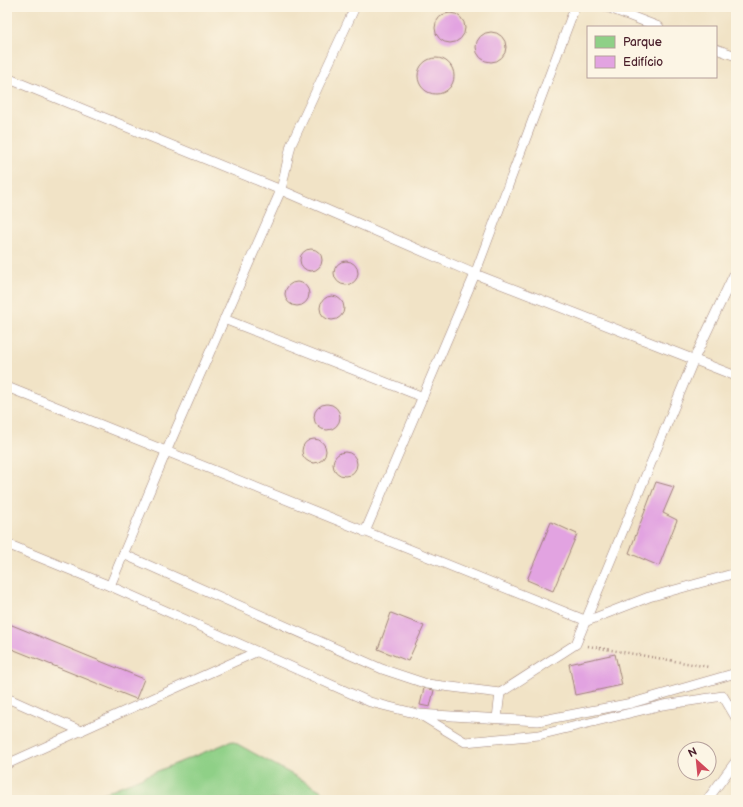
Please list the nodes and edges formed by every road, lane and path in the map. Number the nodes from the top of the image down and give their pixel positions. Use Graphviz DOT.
graph roads {
  1 [pos="355,7"];
  2 [pos="575,7"];
  3 [pos="607,7"];
  4 [pos="656,26"];
  5 [pos="717,49"];
  6 [pos="736,56"];
  7 [pos="7,78"];
  8 [pos="281,190"];
  9 [pos="736,270"];
  10 [pos="475,274"];
  11 [pos="224,319"];
  12 [pos="694,359"];
  13 [pos="736,376"];
  14 [pos="7,387"];
  15 [pos="423,397"];
  16 [pos="166,452"];
  17 [pos="365,532"];
  18 [pos="7,544"];
  19 [pos="123,554"];
  20 [pos="736,573"];
  21 [pos="110,586"];
  22 [pos="587,621"];
  23 [pos="576,644"];
  24 [pos="256,652"];
  25 [pos="714,668"];
  26 [pos="736,673"];
  27 [pos="500,693"];
  28 [pos="7,698"];
  29 [pos="418,714"];
  30 [pos="497,718"];
  31 [pos="736,718"];
  32 [pos="81,731"];
  33 [pos="736,760"];
  34 [pos="7,764"];
  35 [pos="707,800"];
  1 -- 8 [label="lane"];
  2 -- 10 [label="lane"];
  3 -- 4 [label="lane"];
  5 -- 6 [label="lane"];
  7 -- 8 [label="lane"];
  8 -- 10 [label="lane"];
  8 -- 11 [label="lane"];
  9 -- 12 [label="lane"];
  10 -- 12 [label="lane"];
  10 -- 15 [label="lane"];
  11 -- 15 [label="lane"];
  11 -- 16 [label="lane"];
  12 -- 13 [label="lane"];
  12 -- 22 [label="lane"];
  14 -- 16 [label="lane"];
  15 -- 17 [label="lane"];
  16 -- 17 [label="lane"];
  16 -- 19 [label="lane"];
  17 -- 22 [label="lane"];
  18 -- 21 [label="lane"];
  19 -- 21 [label="lane"];
  19 -- 27 [label="lane"];
  20 -- 22 [label="lane"];
  21 -- 24 [label="lane"];
  22 -- 23 [label="lane"];
  23 -- 25 [label="path"];
  23 -- 27 [label="lane"];
  24 -- 29 [label="lane"];
  24 -- 32 [label="lane"];
  26 -- 30 [label="lane"];
  27 -- 30 [label="lane"];
  28 -- 32 [label="lane"];
  29 -- 30 [label="lane"];
  29 -- 31 [label="lane"];
  32 -- 34 [label="lane"];
  33 -- 35 [label="lane"];
}
